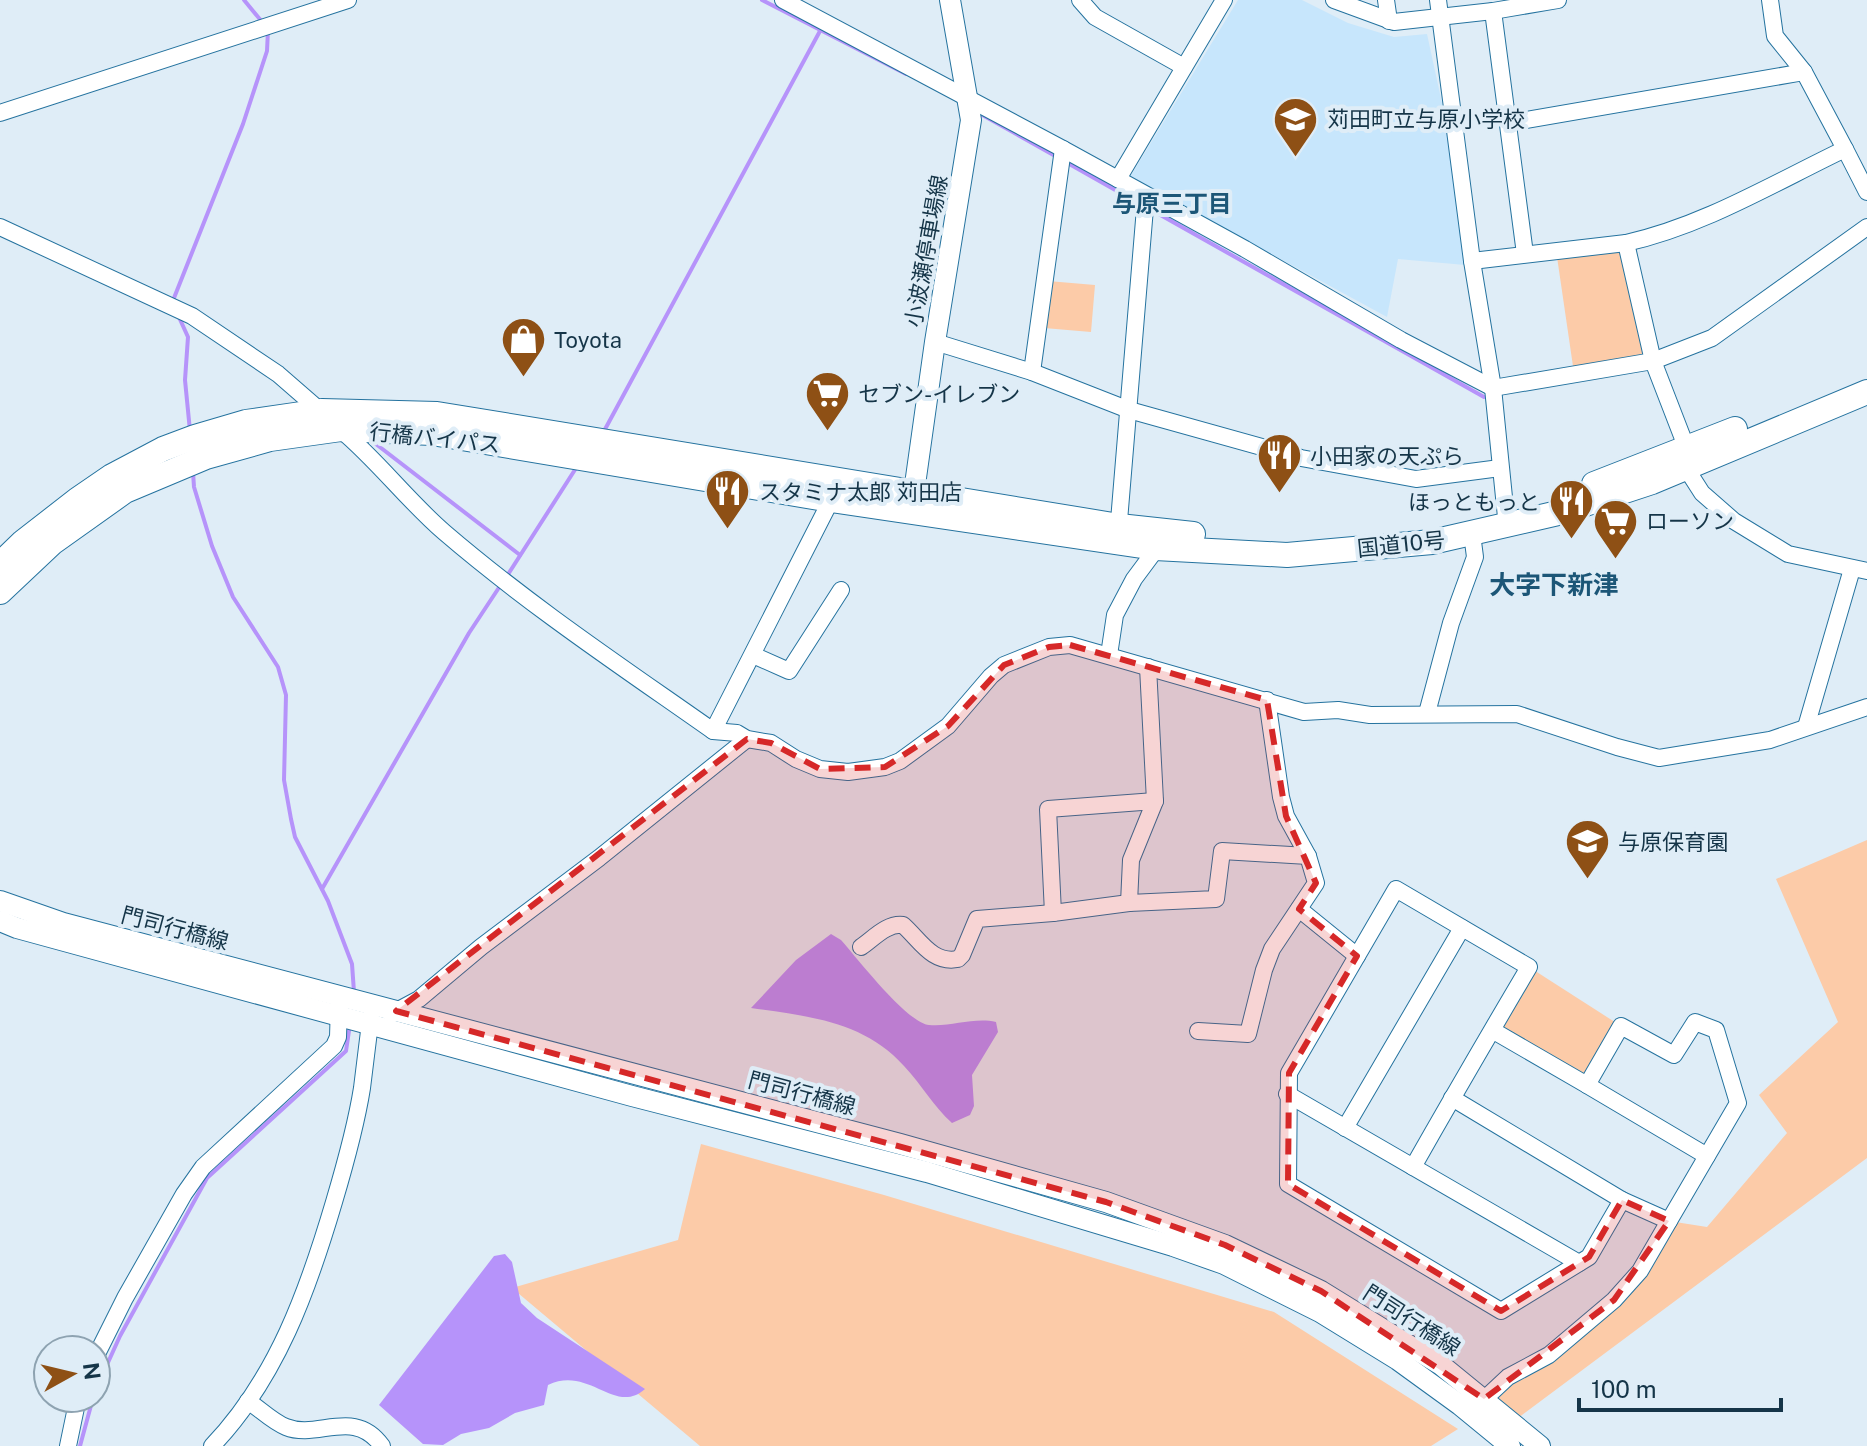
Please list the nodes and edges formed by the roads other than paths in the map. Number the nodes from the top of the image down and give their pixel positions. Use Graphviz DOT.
graph roads {
  1 [pos="348,0"];
  2 [pos="783,0"];
  3 [pos="950,0"];
  4 [pos="1080,0"];
  5 [pos="1224,0"];
  6 [pos="1334,0"];
  7 [pos="1386,0"];
  8 [pos="1558,0"];
  9 [pos="1770,0"];
  10 [pos="1439,8"];
  11 [pos="1493,11"];
  12 [pos="1389,21"];
  13 [pos="1184,67"];
  14 [pos="1804,72"];
  15 [pos="968,97"];
  16 [pos="0,113"];
  17 [pos="1509,123"];
  18 [pos="1063,149"];
  19 [pos="1845,149"];
  20 [pos="1118,179"];
  21 [pos="1867,192"];
  22 [pos="1146,196"];
  23 [pos="0,227"];
  24 [pos="1867,227"];
  25 [pos="1626,243"];
  26 [pos="1525,254"];
  27 [pos="1472,261"];
  28 [pos="935,342"];
  29 [pos="1653,361"];
  30 [pos="1032,372"];
  31 [pos="1493,388"];
  32 [pos="1865,392"];
  33 [pos="1129,410"];
  34 [pos="322,411"];
  35 [pos="341,429"];
  36 [pos="1687,458"];
  37 [pos="1500,468"];
  38 [pos="831,500"];
  39 [pos="913,501"];
  40 [pos="1506,520"];
  41 [pos="1118,534"];
  42 [pos="1472,534"];
  43 [pos="1164,540"];
  44 [pos="0,564"];
  45 [pos="1859,570"];
  46 [pos="841,590"];
  47 [pos="0,592"];
  48 [pos="753,655"];
  49 [pos="1109,655"];
  50 [pos="1148,667"];
  51 [pos="1267,700"];
  52 [pos="1867,707"];
  53 [pos="1427,713"];
  54 [pos="1806,727"];
  55 [pos="713,731"];
  56 [pos="747,739"];
  57 [pos="1155,801"];
  58 [pos="1308,856"];
  59 [pos="0,901"];
  60 [pos="1129,903"];
  61 [pos="1299,909"];
  62 [pos="1053,913"];
  63 [pos="0,921"];
  64 [pos="1462,928"];
  65 [pos="861,947"];
  66 [pos="1357,956"];
  67 [pos="339,1006"];
  68 [pos="396,1011"];
  69 [pos="371,1016"];
  70 [pos="1492,1030"];
  71 [pos="1198,1031"];
  72 [pos="1587,1085"];
  73 [pos="1287,1094"];
  74 [pos="1452,1098"];
  75 [pos="1345,1128"];
  76 [pos="1707,1156"];
  77 [pos="1413,1167"];
  78 [pos="1622,1200"];
  79 [pos="1669,1221"];
  80 [pos="1579,1263"];
  81 [pos="107,1334"];
  82 [pos="248,1401"];
  83 [pos="1477,1406"];
  84 [pos="75,1414"];
  85 [pos="68,1446"];
  86 [pos="212,1446"];
  87 [pos="382,1446"];
  88 [pos="1510,1446"];
  89 [pos="1540,1446"];
  1 -- 16 [label="street"];
  2 -- 15 [label="street"];
  3 -- 15 [label="main road, 小波瀬停車場線"];
  4 -- 13 [label="street"];
  5 -- 13 [label="street"];
  6 -- 12 [label="street"];
  7 -- 12 [label="street"];
  8 -- 11 [label="street"];
  9 -- 14 [label="street"];
  10 -- 11 [label="street"];
  10 -- 12 [label="street"];
  10 -- 27 [label="street"];
  11 -- 17 [label="street"];
  13 -- 20 [label="street"];
  14 -- 17 [label="street"];
  14 -- 19 [label="street"];
  15 -- 18 [label="street"];
  15 -- 28 [label="main road, 小波瀬停車場線"];
  17 -- 26 [label="street"];
  18 -- 20 [label="street"];
  18 -- 30 [label="street"];
  19 -- 21 [label="street"];
  19 -- 25 [label="street"];
  20 -- 22 [label="street"];
  22 -- 31 [label="street"];
  22 -- 33 [label="street"];
  23 -- 34 [label="street"];
  24 -- 29 [label="street"];
  25 -- 26 [label="street"];
  25 -- 29 [label="street"];
  26 -- 27 [label="street"];
  27 -- 31 [label="street"];
  28 -- 30 [label="street"];
  28 -- 39 [label="main road, 小波瀬停車場線"];
  29 -- 31 [label="street"];
  29 -- 36 [label="street"];
  30 -- 33 [label="street"];
  31 -- 37 [label="street"];
  32 -- 36 [label="highway, 国道10号"];
  33 -- 37 [label="street"];
  33 -- 41 [label="street"];
  34 -- 35 [label="street"];
  34 -- 39 [label="highway, 行橋バイパス"];
  34 -- 44 [label="highway, 行橋バイパス"];
  35 -- 38 [label="highway, 行橋バイパス"];
  35 -- 47 [label="highway, 行橋バイパス"];
  35 -- 55 [label="street"];
  36 -- 40 [label="highway, 国道10号"];
  36 -- 45 [label="street"];
  37 -- 40 [label="street"];
  38 -- 39 [label="highway, 行橋バイパス"];
  38 -- 48 [label="street"];
  39 -- 41 [label="highway, 国道10号"];
  40 -- 42 [label="highway, 国道10号"];
  40 -- 43 [label="highway, 国道10号"];
  41 -- 43 [label="highway, 国道10号"];
  42 -- 43 [label="highway, 国道10号"];
  42 -- 53 [label="street"];
  43 -- 49 [label="street"];
  45 -- 54 [label="street"];
  46 -- 48 [label="street"];
  48 -- 55 [label="street"];
  49 -- 50 [label="street"];
  49 -- 56 [label="street"];
  50 -- 51 [label="street"];
  50 -- 57 [label="street"];
  51 -- 53 [label="street"];
  51 -- 58 [label="street"];
  52 -- 54 [label="street"];
  53 -- 54 [label="street"];
  55 -- 56 [label="street"];
  56 -- 68 [label="street"];
  57 -- 60 [label="street"];
  57 -- 62 [label="street"];
  58 -- 60 [label="street"];
  58 -- 61 [label="street"];
  59 -- 67 [label="main road, 門司行橋線"];
  60 -- 62 [label="street"];
  61 -- 66 [label="street"];
  61 -- 71 [label="street"];
  62 -- 65 [label="street"];
  63 -- 67 [label="main road, 門司行橋線"];
  64 -- 66 [label="street"];
  64 -- 70 [label="street"];
  64 -- 75 [label="street"];
  66 -- 73 [label="street"];
  67 -- 69 [label="main road, 門司行橋線"];
  67 -- 81 [label="street"];
  68 -- 69 [label="main road, 門司行橋線"];
  68 -- 83 [label="main road, 門司行橋線"];
  69 -- 82 [label="street"];
  69 -- 83 [label="main road, 門司行橋線"];
  70 -- 72 [label="street"];
  70 -- 74 [label="street"];
  72 -- 76 [label="street"];
  72 -- 76 [label="street"];
  73 -- 75 [label="street"];
  73 -- 80 [label="street"];
  74 -- 77 [label="street"];
  74 -- 78 [label="street"];
  75 -- 77 [label="street"];
  76 -- 79 [label="street"];
  77 -- 80 [label="street"];
  78 -- 79 [label="street"];
  78 -- 80 [label="street"];
  79 -- 83 [label="street"];
  82 -- 86 [label="street"];
  82 -- 87 [label="street"];
  83 -- 88 [label="main road, 門司行橋線"];
  83 -- 89 [label="main road, 門司行橋線"];
  84 -- 85 [label="street"];
}
